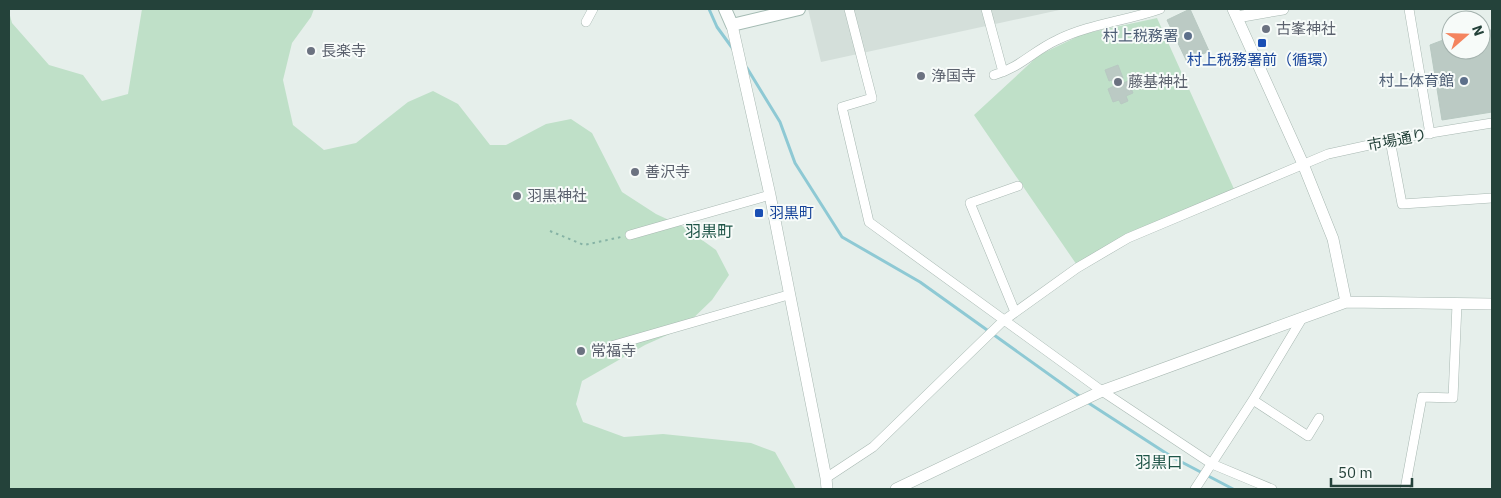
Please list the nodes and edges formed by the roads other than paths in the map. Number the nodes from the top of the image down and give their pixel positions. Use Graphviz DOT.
graph roads {
  1 [pos="593,9"];
  2 [pos="724,9"];
  3 [pos="798,9"];
  4 [pos="849,9"];
  5 [pos="986,9"];
  6 [pos="1160,9"];
  7 [pos="1283,9"];
  8 [pos="1409,9"];
  9 [pos="1235,13"];
  10 [pos="586,22"];
  11 [pos="732,25"];
  12 [pos="1004,72"];
  13 [pos="994,75"];
  14 [pos="1492,123"];
  15 [pos="1430,134"];
  16 [pos="1390,140"];
  17 [pos="1303,164"];
  18 [pos="1018,186"];
  19 [pos="770,195"];
  20 [pos="1492,198"];
  21 [pos="630,235"];
  22 [pos="788,295"];
  23 [pos="1346,302"];
  24 [pos="1456,304"];
  25 [pos="1492,304"];
  26 [pos="1015,312"];
  27 [pos="1303,317"];
  28 [pos="1003,321"];
  29 [pos="611,346"];
  30 [pos="1102,391"];
  31 [pos="1253,400"];
  32 [pos="1319,418"];
  33 [pos="1212,464"];
  34 [pos="827,484"];
  35 [pos="896,489"];
  36 [pos="1195,489"];
  37 [pos="1272,489"];
  38 [pos="1405,489"];
  1 -- 10 [label="street"];
  2 -- 11 [label="main road"];
  3 -- 11 [label="main road"];
  4 -- 28 [label="street"];
  5 -- 12 [label="street"];
  6 -- 12 [label="street"];
  7 -- 9 [label="street"];
  8 -- 15 [label="street"];
  9 -- 17 [label="street"];
  11 -- 19 [label="street"];
  12 -- 13 [label="street"];
  14 -- 15 [label="street, 市場通り"];
  15 -- 16 [label="street, 市場通り"];
  16 -- 17 [label="street, 市場通り"];
  16 -- 20 [label="street"];
  17 -- 23 [label="street"];
  17 -- 26 [label="street, 市場通り"];
  18 -- 26 [label="street"];
  19 -- 21 [label="street"];
  19 -- 22 [label="street"];
  22 -- 29 [label="street"];
  22 -- 34 [label="street"];
  23 -- 24 [label="street"];
  23 -- 27 [label="street"];
  24 -- 25 [label="street"];
  24 -- 38 [label="street"];
  26 -- 28 [label="street, 市場通り"];
  27 -- 30 [label="street"];
  27 -- 31 [label="street"];
  28 -- 30 [label="street"];
  28 -- 34 [label="street, 市場通り"];
  30 -- 33 [label="street"];
  30 -- 35 [label="street"];
  31 -- 32 [label="street"];
  31 -- 33 [label="street"];
  33 -- 36 [label="street"];
  33 -- 37 [label="street"];
}
